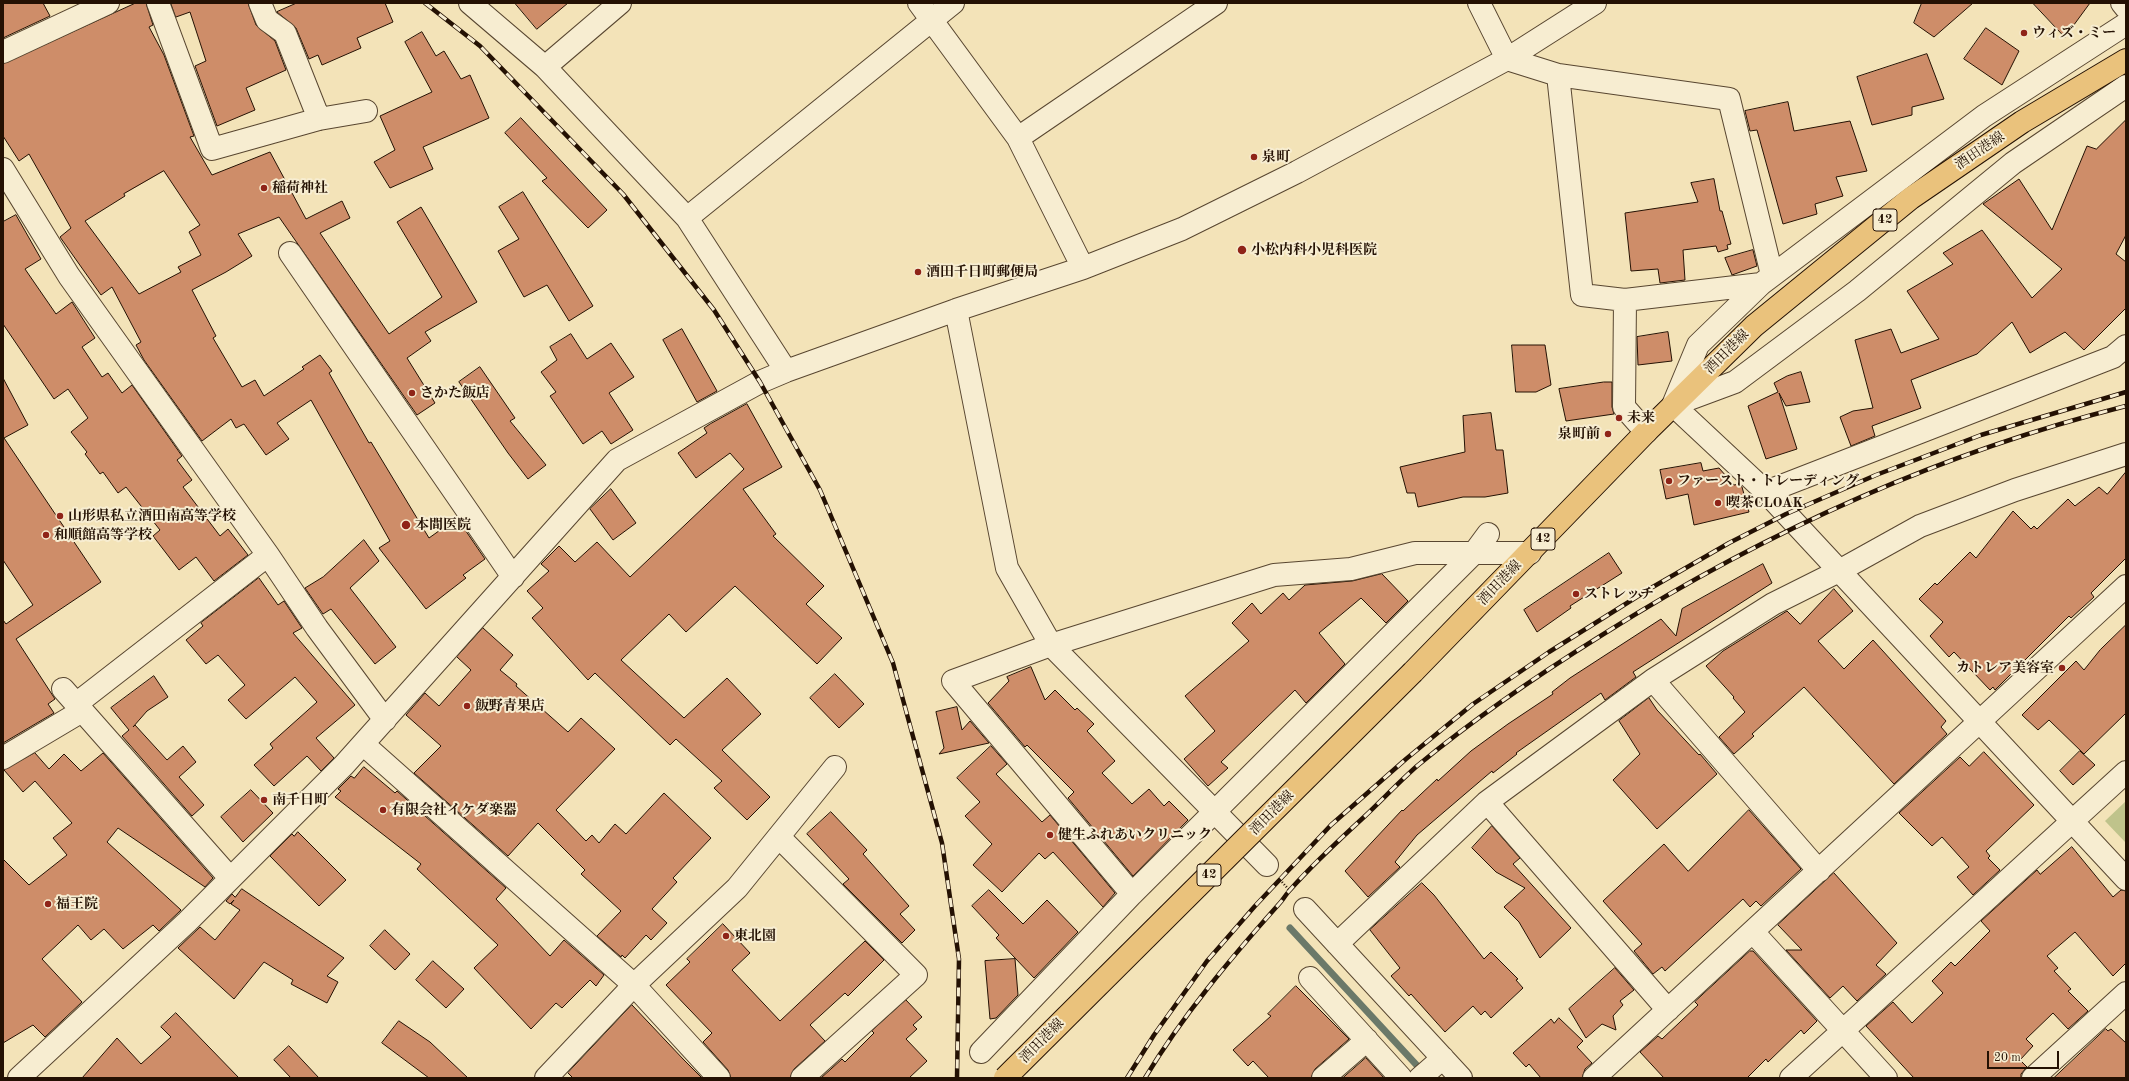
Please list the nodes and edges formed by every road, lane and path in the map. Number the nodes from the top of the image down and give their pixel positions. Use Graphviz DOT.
graph roads {
  1 [pos="108,3"];
  2 [pos="158,3"];
  3 [pos="260,3"];
  4 [pos="470,3"];
  5 [pos="620,3"];
  6 [pos="919,3"];
  7 [pos="953,3"];
  8 [pos="1216,3"];
  9 [pos="1479,3"];
  10 [pos="1595,3"];
  11 [pos="2122,3"];
  12 [pos="2126,8"];
  13 [pos="933,21"];
  14 [pos="2126,24"];
  15 [pos="3,52"];
  16 [pos="1507,59"];
  17 [pos="2126,60"];
  18 [pos="544,67"];
  19 [pos="1558,75"];
  20 [pos="2126,86"];
  21 [pos="366,111"];
  22 [pos="319,120"];
  23 [pos="1018,138"];
  24 [pos="3,169"];
  25 [pos="687,218"];
  26 [pos="290,254"];
  27 [pos="1083,268"];
  28 [pos="1766,280"];
  29 [pos="1625,300"];
  30 [pos="956,310"];
  31 [pos="2126,346"];
  32 [pos="786,371"];
  33 [pos="1673,405"];
  34 [pos="1646,432"];
  35 [pos="2126,454"];
  36 [pos="1766,492"];
  37 [pos="1488,534"];
  38 [pos="1474,553"];
  39 [pos="1530,553"];
  40 [pos="268,555"];
  41 [pos="1839,571"];
  42 [pos="513,577"];
  43 [pos="2126,586"];
  44 [pos="1051,645"];
  45 [pos="1653,680"];
  46 [pos="74,701"];
  47 [pos="385,720"];
  48 [pos="1980,723"];
  49 [pos="363,744"];
  50 [pos="3,758"];
  51 [pos="835,767"];
  52 [pos="2126,772"];
  53 [pos="1487,802"];
  54 [pos="1214,811"];
  55 [pos="2072,821"];
  56 [pos="779,837"];
  57 [pos="1267,865"];
  58 [pos="1819,871"];
  59 [pos="230,878"];
  60 [pos="2126,879"];
  61 [pos="1132,894"];
  62 [pos="1305,909"];
  63 [pos="1753,932"];
  64 [pos="1337,944"];
  65 [pos="1310,978"];
  66 [pos="634,985"];
  67 [pos="2126,993"];
  68 [pos="1668,1010"];
  69 [pos="1843,1030"];
  70 [pos="1366,1040"];
  71 [pos="981,1052"];
  72 [pos="1443,1058"];
  73 [pos="19,1078"];
  74 [pos="546,1078"];
  75 [pos="719,1078"];
  76 [pos="802,1078"];
  77 [pos="1005,1078"];
  78 [pos="1324,1078"];
  79 [pos="1401,1078"];
  80 [pos="1420,1078"];
  81 [pos="1461,1078"];
  82 [pos="1594,1078"];
  83 [pos="1791,1078"];
  84 [pos="1886,1078"];
  85 [pos="2033,1078"];
  1 -- 15 [label="street"];
  2 -- 22 [label="street"];
  3 -- 22 [label="street"];
  4 -- 18 [label="street"];
  5 -- 18 [label="street"];
  6 -- 13 [label="street"];
  7 -- 13 [label="street"];
  8 -- 23 [label="street"];
  9 -- 16 [label="street"];
  10 -- 16 [label="street"];
  11 -- 12 [label="street"];
  13 -- 23 [label="street"];
  13 -- 25 [label="street"];
  14 -- 28 [label="street"];
  16 -- 19 [label="street"];
  16 -- 27 [label="street"];
  17 -- 33 [label="main road, 酒田港線 / 42"];
  18 -- 25 [label="street"];
  19 -- 28 [label="street"];
  19 -- 29 [label="street"];
  20 -- 33 [label="street"];
  21 -- 22 [label="street"];
  23 -- 27 [label="street"];
  24 -- 40 [label="street"];
  25 -- 32 [label="street"];
  26 -- 42 [label="street"];
  27 -- 30 [label="street"];
  28 -- 29 [label="street"];
  28 -- 33 [label="street"];
  29 -- 34 [label="street"];
  30 -- 32 [label="street"];
  30 -- 44 [label="street"];
  31 -- 36 [label="street"];
  32 -- 42 [label="street"];
  33 -- 34 [label="main road, 酒田港線 / 42"];
  33 -- 36 [label="street"];
  34 -- 39 [label="main road, 酒田港線 / 42"];
  35 -- 41 [label="street"];
  36 -- 41 [label="street"];
  37 -- 38 [label="street"];
  38 -- 39 [label="street"];
  38 -- 44 [label="street"];
  38 -- 54 [label="street"];
  39 -- 77 [label="main road, 酒田港線 / 42, bridge"];
  40 -- 46 [label="street"];
  40 -- 47 [label="street"];
  41 -- 45 [label="street"];
  41 -- 48 [label="street"];
  42 -- 47 [label="street"];
  43 -- 48 [label="street"];
  44 -- 54 [label="street"];
  44 -- 61 [label="street"];
  45 -- 53 [label="street"];
  45 -- 58 [label="street"];
  46 -- 50 [label="street"];
  46 -- 59 [label="street"];
  47 -- 49 [label="street"];
  48 -- 55 [label="street"];
  48 -- 58 [label="street"];
  49 -- 59 [label="street"];
  49 -- 66 [label="street"];
  51 -- 56 [label="street"];
  52 -- 55 [label="street"];
  53 -- 64 [label="street"];
  53 -- 68 [label="street"];
  54 -- 57 [label="street"];
  54 -- 61 [label="street"];
  55 -- 60 [label="street"];
  55 -- 69 [label="street"];
  56 -- 66 [label="street"];
  56 -- 76 [label="street"];
  57 -- 62 [label="path"];
  58 -- 63 [label="street"];
  59 -- 73 [label="street"];
  61 -- 71 [label="street"];
  62 -- 64 [label="street"];
  63 -- 68 [label="street"];
  63 -- 69 [label="street"];
  64 -- 72 [label="street"];
  65 -- 70 [label="street"];
  66 -- 74 [label="street"];
  66 -- 75 [label="street"];
  67 -- 85 [label="street"];
  68 -- 82 [label="street"];
  69 -- 83 [label="street"];
  69 -- 84 [label="street"];
  70 -- 78 [label="street"];
  70 -- 79 [label="street"];
  72 -- 80 [label="street"];
  72 -- 81 [label="street"];
}
